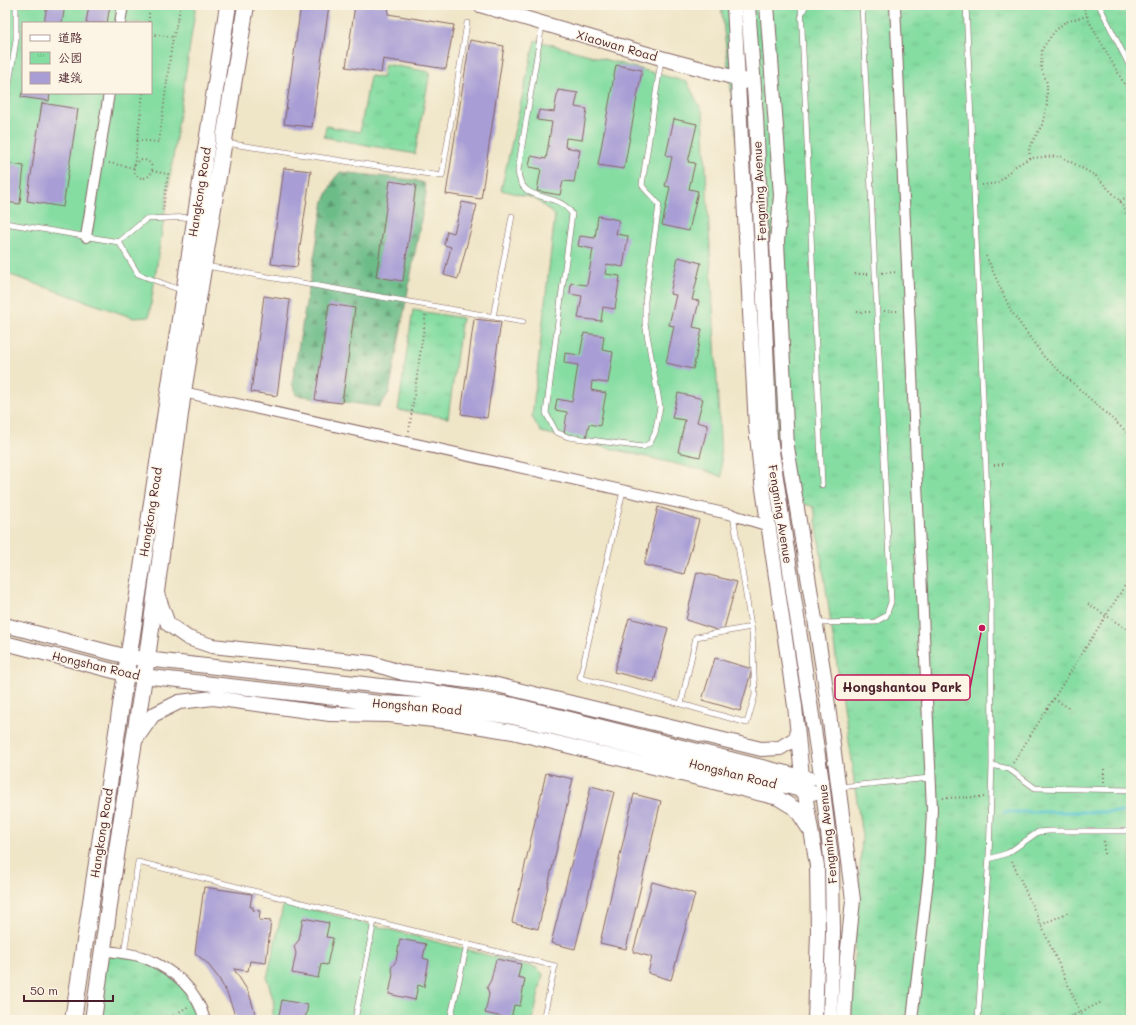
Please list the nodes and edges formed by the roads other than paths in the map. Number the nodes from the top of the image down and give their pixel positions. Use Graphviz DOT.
graph roads {
  1 [pos="16,5"];
  2 [pos="123,5"];
  3 [pos="228,5"];
  4 [pos="246,5"];
  5 [pos="480,5"];
  6 [pos="734,5"];
  7 [pos="748,5"];
  8 [pos="767,5"];
  9 [pos="800,5"];
  10 [pos="806,5"];
  11 [pos="862,5"];
  12 [pos="895,5"];
  13 [pos="966,5"];
  14 [pos="1099,5"];
  15 [pos="801,16"];
  16 [pos="120,22"];
  17 [pos="467,23"];
  18 [pos="542,24"];
  19 [pos="661,58"];
  20 [pos="1131,69"];
  21 [pos="739,79"];
  22 [pos="753,82"];
  23 [pos="109,94"];
  24 [pos="5,108"];
  25 [pos="224,143"];
  26 [pos="512,216"];
  27 [pos="196,217"];
  28 [pos="5,223"];
  29 [pos="86,237"];
  30 [pos="119,242"];
  31 [pos="204,266"];
  32 [pos="183,291"];
  33 [pos="493,316"];
  34 [pos="523,322"];
  35 [pos="183,392"];
  36 [pos="822,485"];
  37 [pos="622,491"];
  38 [pos="733,515"];
  39 [pos="769,526"];
  40 [pos="156,591"];
  41 [pos="815,623"];
  42 [pos="5,625"];
  43 [pos="751,627"];
  44 [pos="5,643"];
  45 [pos="128,657"];
  46 [pos="147,658"];
  47 [pos="125,674"];
  48 [pos="144,677"];
  49 [pos="681,704"];
  50 [pos="798,737"];
  51 [pos="134,743"];
  52 [pos="992,765"];
  53 [pos="802,776"];
  54 [pos="930,778"];
  55 [pos="822,782"];
  56 [pos="838,787"];
  57 [pos="1131,790"];
  58 [pos="805,791"];
  59 [pos="824,796"];
  60 [pos="1131,831"];
  61 [pos="812,833"];
  62 [pos="989,859"];
  63 [pos="374,921"];
  64 [pos="467,945"];
  65 [pos="103,950"];
  66 [pos="124,954"];
  67 [pos="73,1020"];
  68 [pos="93,1020"];
  69 [pos="205,1020"];
  70 [pos="355,1020"];
  71 [pos="450,1020"];
  72 [pos="543,1020"];
  73 [pos="815,1020"];
  74 [pos="830,1020"];
  75 [pos="844,1020"];
  76 [pos="912,1020"];
  77 [pos="978,1020"];
  1 -- 24 [label="lane"];
  2 -- 16 [label="street"];
  3 -- 27 [label="main road, Hangkong Road"];
  4 -- 25 [label="main road, Hangkong Road"];
  5 -- 18 [label="street, Xiaowan Road"];
  6 -- 21 [label="street, Fengming Avenue"];
  7 -- 22 [label="street, Fengming Avenue"];
  8 -- 41 [label="street"];
  9 -- 15 [label="lane"];
  10 -- 15 [label="lane"];
  11 -- 41 [label="lane"];
  12 -- 54 [label="street"];
  13 -- 52 [label="lane"];
  14 -- 20 [label="lane"];
  15 -- 36 [label="lane"];
  17 -- 25 [label="lane"];
  18 -- 19 [label="street, Xiaowan Road"];
  18 -- 19 [label="lane"];
  19 -- 21 [label="street, Xiaowan Road"];
  21 -- 22 [label="street, Xiaowan Road"];
  21 -- 39 [label="street, Fengming Avenue"];
  22 -- 55 [label="street, Fengming Avenue"];
  23 -- 29 [label="street"];
  25 -- 31 [label="main road, Hangkong Road"];
  26 -- 33 [label="lane"];
  27 -- 30 [label="lane"];
  27 -- 32 [label="main road, Hangkong Road"];
  28 -- 29 [label="lane"];
  29 -- 30 [label="lane"];
  30 -- 32 [label="lane"];
  31 -- 33 [label="lane"];
  31 -- 35 [label="main road, Hangkong Road"];
  32 -- 45 [label="main road, Hangkong Road"];
  33 -- 34 [label="lane"];
  35 -- 37 [label="street"];
  35 -- 40 [label="main road, Hangkong Road"];
  37 -- 38 [label="street"];
  37 -- 49 [label="lane"];
  38 -- 39 [label="street"];
  38 -- 43 [label="lane"];
  39 -- 50 [label="street, Fengming Avenue"];
  40 -- 46 [label="main road, Hangkong Road"];
  40 -- 50 [label="street"];
  41 -- 56 [label="street"];
  42 -- 45 [label="street, Hongshan Road"];
  43 -- 49 [label="lane"];
  43 -- 49 [label="lane"];
  44 -- 47 [label="street, Hongshan Road"];
  45 -- 46 [label="street, Hongshan Road"];
  45 -- 47 [label="main road, Hangkong Road"];
  46 -- 48 [label="main road, Hangkong Road"];
  46 -- 53 [label="street, Hongshan Road"];
  47 -- 48 [label="street, Hongshan Road"];
  47 -- 67 [label="main road, Hangkong Road"];
  48 -- 51 [label="main road, Hangkong Road"];
  48 -- 58 [label="street, Hongshan Road"];
  50 -- 53 [label="street, Fengming Avenue"];
  51 -- 61 [label="street"];
  51 -- 65 [label="main road, Hangkong Road"];
  52 -- 57 [label="lane"];
  52 -- 62 [label="lane"];
  53 -- 55 [label="street, Hongshan Road"];
  53 -- 58 [label="street, Fengming Avenue"];
  54 -- 56 [label="lane"];
  54 -- 76 [label="street"];
  55 -- 59 [label="street, Fengming Avenue"];
  56 -- 75 [label="street"];
  58 -- 59 [label="street, Hongshan Road"];
  58 -- 61 [label="street, Fengming Avenue"];
  59 -- 74 [label="street, Fengming Avenue"];
  60 -- 62 [label="lane"];
  61 -- 73 [label="street, Fengming Avenue"];
  62 -- 77 [label="lane"];
  63 -- 64 [label="lane"];
  63 -- 66 [label="lane"];
  63 -- 70 [label="lane"];
  64 -- 71 [label="lane"];
  64 -- 72 [label="lane"];
  65 -- 66 [label="street"];
  65 -- 68 [label="main road, Hangkong Road"];
  66 -- 69 [label="street"];
}
